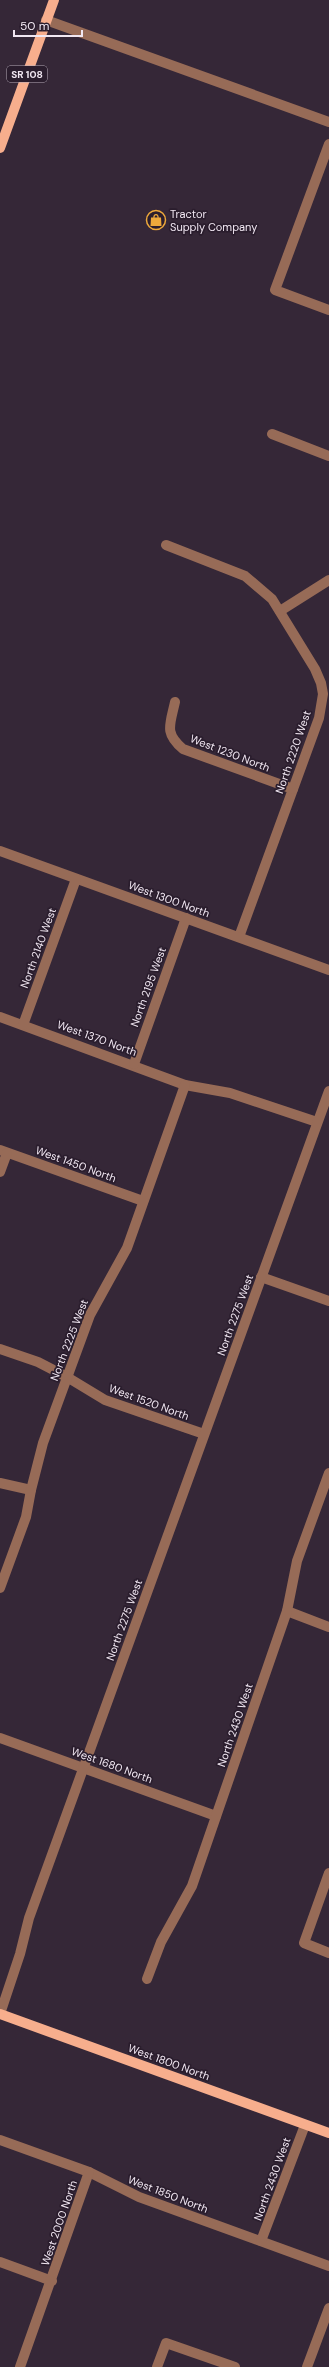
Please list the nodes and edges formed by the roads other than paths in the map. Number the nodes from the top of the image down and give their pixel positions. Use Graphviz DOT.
graph roads {
  1 [pos="54,0"];
  2 [pos="46,20"];
  3 [pos="329,122"];
  4 [pos="329,144"];
  5 [pos="0,148"];
  6 [pos="329,310"];
  7 [pos="272,434"];
  8 [pos="329,456"];
  9 [pos="166,545"];
  10 [pos="329,580"];
  11 [pos="280,611"];
  12 [pos="175,702"];
  13 [pos="293,789"];
  14 [pos="0,851"];
  15 [pos="76,879"];
  16 [pos="186,918"];
  17 [pos="239,937"];
  18 [pos="329,970"];
  19 [pos="0,1017"];
  20 [pos="23,1025"];
  21 [pos="134,1064"];
  22 [pos="185,1084"];
  23 [pos="329,1091"];
  24 [pos="317,1122"];
  25 [pos="4,1151"];
  26 [pos="0,1172"];
  27 [pos="143,1201"];
  28 [pos="261,1277"];
  29 [pos="329,1301"];
  30 [pos="0,1349"];
  31 [pos="67,1377"];
  32 [pos="204,1434"];
  33 [pos="329,1473"];
  34 [pos="0,1484"];
  35 [pos="30,1490"];
  36 [pos="0,1588"];
  37 [pos="287,1612"];
  38 [pos="329,1627"];
  39 [pos="0,1738"];
  40 [pos="84,1768"];
  41 [pos="216,1816"];
  42 [pos="329,1873"];
  43 [pos="329,1952"];
  44 [pos="147,1979"];
  45 [pos="0,2014"];
  46 [pos="305,2124"];
  47 [pos="329,2133"];
  48 [pos="0,2140"];
  49 [pos="89,2172"];
  50 [pos="261,2241"];
  51 [pos="0,2262"];
  52 [pos="329,2266"];
  53 [pos="52,2281"];
  54 [pos="329,2308"];
  55 [pos="20,2367"];
  56 [pos="157,2367"];
  57 [pos="235,2367"];
  58 [pos="307,2367"];
  1 -- 2 [label="main road, SR 108"];
  2 -- 3 [label="street"];
  2 -- 5 [label="main road, SR 108"];
  4 -- 6 [label="street"];
  7 -- 8 [label="street"];
  9 -- 11 [label="street, North 2220 West"];
  10 -- 11 [label="street"];
  11 -- 13 [label="street, North 2220 West"];
  12 -- 13 [label="street, West 1230 North"];
  13 -- 17 [label="street, North 2220 West"];
  14 -- 15 [label="street, West 1300 North"];
  15 -- 16 [label="street, West 1300 North"];
  15 -- 20 [label="street, North 2140 West"];
  16 -- 17 [label="street, West 1300 North"];
  16 -- 21 [label="street, North 2195 West"];
  17 -- 18 [label="street, West 1300 North"];
  19 -- 20 [label="street, West 1370 North"];
  20 -- 21 [label="street, West 1370 North"];
  21 -- 22 [label="street, West 1370 North"];
  22 -- 24 [label="street, West 1370 North"];
  22 -- 27 [label="street, North 2225 West"];
  23 -- 24 [label="street, North 2275 West"];
  24 -- 28 [label="street, North 2275 West"];
  25 -- 26 [label="street"];
  25 -- 27 [label="street, West 1450 North"];
  27 -- 31 [label="street, North 2225 West"];
  28 -- 29 [label="street"];
  28 -- 32 [label="street, North 2275 West"];
  30 -- 31 [label="street, West 1520 North"];
  31 -- 32 [label="street, West 1520 North"];
  31 -- 35 [label="street, North 2225 West"];
  32 -- 40 [label="street, North 2275 West"];
  33 -- 37 [label="street, North 2430 West"];
  34 -- 35 [label="street"];
  35 -- 36 [label="street, North 2225 West"];
  37 -- 38 [label="street"];
  37 -- 41 [label="street, North 2430 West"];
  39 -- 40 [label="street, West 1680 North"];
  40 -- 41 [label="street, West 1680 North"];
  40 -- 45 [label="street, North 2275 West"];
  41 -- 44 [label="street, North 2430 West"];
  42 -- 43 [label="street"];
  45 -- 46 [label="main road, West 1800 North"];
  46 -- 47 [label="main road, West 1800 North"];
  46 -- 50 [label="street, North 2430 West"];
  48 -- 49 [label="street, West 1850 North"];
  49 -- 50 [label="street, West 1850 North"];
  49 -- 53 [label="street, West 2000 North"];
  50 -- 52 [label="street, West 1850 North"];
  51 -- 53 [label="street, West 2000 North"];
  53 -- 55 [label="street, West 2000 North"];
  54 -- 58 [label="street"];
  56 -- 57 [label="street"];
}
